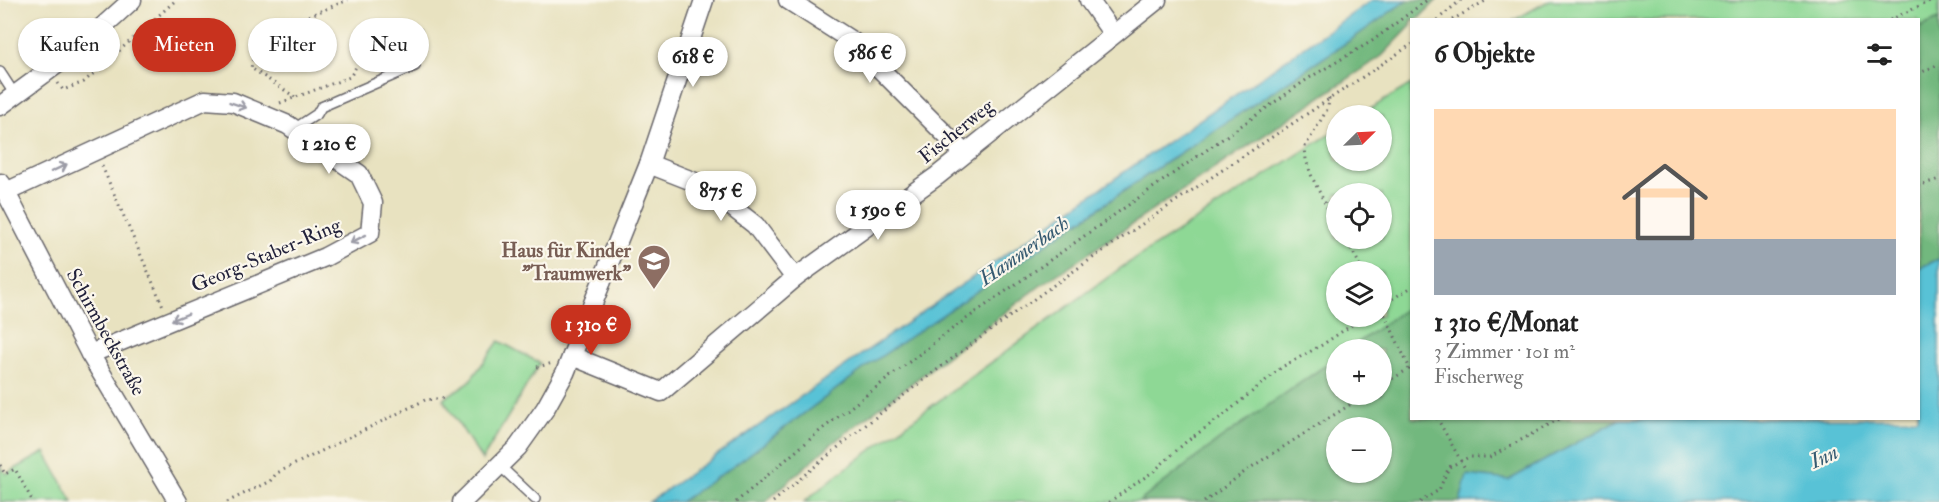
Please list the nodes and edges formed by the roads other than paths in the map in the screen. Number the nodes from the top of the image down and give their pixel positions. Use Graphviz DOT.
graph roads {
  1 [pos="132,0"];
  2 [pos="704,0"];
  3 [pos="788,0"];
  4 [pos="1089,0"];
  5 [pos="1157,0"];
  6 [pos="1113,34"];
  7 [pos="0,72"];
  8 [pos="401,72"];
  9 [pos="7,100"];
  10 [pos="294,129"];
  11 [pos="964,153"];
  12 [pos="649,164"];
  13 [pos="3,187"];
  14 [pos="795,278"];
  15 [pos="90,354"];
  16 [pos="572,356"];
  17 [pos="500,466"];
  18 [pos="535,499"];
  19 [pos="178,502"];
  20 [pos="462,502"];
  1 -- 9 [label="street"];
  2 -- 12 [label="street"];
  3 -- 11 [label="street"];
  4 -- 6 [label="street"];
  5 -- 6 [label="street, Fischerweg"];
  6 -- 11 [label="street, Fischerweg"];
  7 -- 9 [label="lane"];
  8 -- 10 [label="lane"];
  13 -- 10 [label="street, Georg-Staber-Ring, one-way"];
  10 -- 15 [label="street, Georg-Staber-Ring, one-way"];
  11 -- 14 [label="street, Fischerweg"];
  12 -- 14 [label="street"];
  12 -- 16 [label="street"];
  13 -- 15 [label="street, Schirmbeckstraße"];
  14 -- 16 [label="street, Fischerweg"];
  15 -- 19 [label="street, Schirmbeckstraße"];
  16 -- 17 [label="street"];
  17 -- 18 [label="lane"];
  17 -- 20 [label="street"];
}
